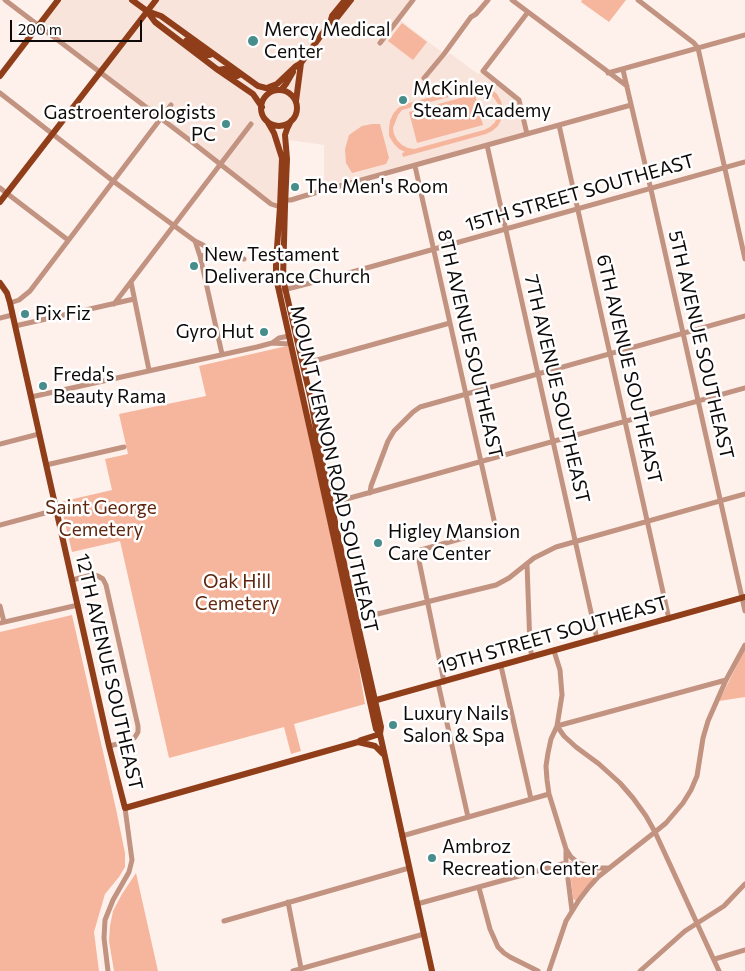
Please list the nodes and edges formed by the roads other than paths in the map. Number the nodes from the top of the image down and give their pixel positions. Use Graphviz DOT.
graph roads {
  1 [pos="6,0"];
  2 [pos="58,0"];
  3 [pos="132,0"];
  4 [pos="156,0"];
  5 [pos="345,0"];
  6 [pos="350,0"];
  7 [pos="413,0"];
  8 [pos="488,0"];
  9 [pos="638,0"];
  10 [pos="516,1"];
  11 [pos="147,11"];
  12 [pos="528,12"];
  13 [pos="330,24"];
  14 [pos="39,25"];
  15 [pos="745,35"];
  16 [pos="175,37"];
  17 [pos="380,43"];
  18 [pos="698,48"];
  19 [pos="212,52"];
  20 [pos="298,64"];
  21 [pos="218,70"];
  22 [pos="622,70"];
  23 [pos="100,72"];
  24 [pos="608,73"];
  25 [pos="241,74"];
  26 [pos="0,76"];
  27 [pos="424,78"];
  28 [pos="627,86"];
  29 [pos="264,88"];
  30 [pos="280,90"];
  31 [pos="0,93"];
  32 [pos="296,101"];
  33 [pos="171,105"];
  34 [pos="631,105"];
  35 [pos="262,107"];
  36 [pos="161,119"];
  37 [pos="267,121"];
  38 [pos="291,121"];
  39 [pos="251,124"];
  40 [pos="559,125"];
  41 [pos="53,133"];
  42 [pos="527,134"];
  43 [pos="487,145"];
  44 [pos="745,162"];
  45 [pos="221,164"];
  46 [pos="415,166"];
  47 [pos="724,168"];
  48 [pos="113,181"];
  49 [pos="0,188"];
  50 [pos="650,189"];
  51 [pos="7,193"];
  52 [pos="285,200"];
  53 [pos="0,202"];
  54 [pos="280,207"];
  55 [pos="578,209"];
  56 [pos="174,225"];
  57 [pos="506,229"];
  58 [pos="68,240"];
  59 [pos="194,241"];
  60 [pos="433,249"];
  61 [pos="214,254"];
  62 [pos="200,256"];
  63 [pos="244,259"];
  64 [pos="745,259"];
  65 [pos="131,282"];
  66 [pos="0,283"];
  67 [pos="282,290"];
  68 [pos="134,299"];
  69 [pos="10,303"];
  70 [pos="114,304"];
  71 [pos="12,314"];
  72 [pos="745,316"];
  73 [pos="0,318"];
  74 [pos="450,323"];
  75 [pos="15,326"];
  76 [pos="683,334"];
  77 [pos="289,336"];
  78 [pos="272,343"];
  79 [pos="290,344"];
  80 [pos="222,354"];
  81 [pos="610,354"];
  82 [pos="303,364"];
  83 [pos="149,370"];
  84 [pos="538,374"];
  85 [pos="307,381"];
  86 [pos="745,388"];
  87 [pos="466,395"];
  88 [pos="31,397"];
  89 [pos="698,401"];
  90 [pos="625,421"];
  91 [pos="39,434"];
  92 [pos="553,442"];
  93 [pos="0,444"];
  94 [pos="124,448"];
  95 [pos="481,462"];
  96 [pos="46,465"];
  97 [pos="370,493"];
  98 [pos="745,494"];
  99 [pos="720,501"];
  100 [pos="332,504"];
  101 [pos="56,510"];
  102 [pos="647,521"];
  103 [pos="0,525"];
  104 [pos="576,541"];
  105 [pos="527,564"];
  106 [pos="72,580"];
  107 [pos="744,598"];
  108 [pos="427,602"];
  109 [pos="78,605"];
  110 [pos="0,606"];
  111 [pos="745,611"];
  112 [pos="357,619"];
  113 [pos="669,619"];
  114 [pos="2,622"];
  115 [pos="597,638"];
  116 [pos="745,645"];
  117 [pos="554,651"];
  118 [pos="532,657"];
  119 [pos="501,666"];
  120 [pos="726,680"];
  121 [pos="441,682"];
  122 [pos="372,701"];
  123 [pos="556,726"];
  124 [pos="380,734"];
  125 [pos="358,742"];
  126 [pos="109,746"];
  127 [pos="384,755"];
  128 [pos="548,794"];
  129 [pos="532,799"];
  130 [pos="125,808"];
  131 [pos="468,817"];
  132 [pos="655,832"];
  133 [pos="402,836"];
  134 [pos="566,849"];
  135 [pos="566,863"];
  136 [pos="609,867"];
  137 [pos="409,868"];
  138 [pos="745,884"];
  139 [pos="479,888"];
  140 [pos="288,902"];
  141 [pos="417,904"];
  142 [pos="572,910"];
  143 [pos="224,920"];
  144 [pos="697,922"];
  145 [pos="424,934"];
  146 [pos="745,950"];
  147 [pos="715,959"];
  148 [pos="301,968"];
  149 [pos="108,971"];
  150 [pos="293,971"];
  151 [pos="432,971"];
  152 [pos="538,971"];
  153 [pos="549,971"];
  154 [pos="640,971"];
  155 [pos="719,971"];
  1 -- 14 [label="street"];
  2 -- 14 [label="main road"];
  3 -- 11 [label="main road"];
  4 -- 11 [label="main road"];
  5 -- 13 [label="main road"];
  6 -- 13 [label="main road"];
  7 -- 17 [label="street"];
  8 -- 27 [label="street"];
  9 -- 18 [label="street"];
  10 -- 12 [label="street"];
  11 -- 16 [label="main road"];
  11 -- 19 [label="main road"];
  11 -- 23 [label="main road"];
  12 -- 24 [label="street"];
  12 -- 42 [label="street"];
  13 -- 20 [label="main road"];
  14 -- 23 [label="street"];
  14 -- 26 [label="main road"];
  15 -- 18 [label="street"];
  16 -- 19 [label="main road"];
  16 -- 21 [label="main road"];
  18 -- 22 [label="street"];
  18 -- 47 [label="street"];
  19 -- 25 [label="main road"];
  20 -- 29 [label="main road"];
  20 -- 30 [label="main road"];
  20 -- 32 [label="main road"];
  21 -- 25 [label="main road"];
  21 -- 35 [label="main road"];
  22 -- 24 [label="street"];
  22 -- 28 [label="street, 5TH AVENUE SOUTHEAST"];
  23 -- 36 [label="street"];
  23 -- 41 [label="main road"];
  24 -- 28 [label="street"];
  25 -- 29 [label="main road"];
  28 -- 34 [label="street, 5TH AVENUE SOUTHEAST"];
  29 -- 30 [label="main road"];
  30 -- 32 [label="main road"];
  30 -- 35 [label="main road"];
  31 -- 41 [label="street"];
  32 -- 38 [label="main road"];
  33 -- 36 [label="street"];
  34 -- 40 [label="street"];
  34 -- 50 [label="street, 5TH AVENUE SOUTHEAST"];
  35 -- 37 [label="main road"];
  36 -- 45 [label="street"];
  36 -- 48 [label="street"];
  37 -- 38 [label="main road"];
  37 -- 54 [label="main road, MOUNT VERNON ROAD SOUTHEAST"];
  38 -- 52 [label="main road, MOUNT VERNON ROAD SOUTHEAST"];
  39 -- 45 [label="street"];
  40 -- 42 [label="street"];
  40 -- 55 [label="street, 6TH AVENUE SOUTHEAST"];
  41 -- 48 [label="street"];
  41 -- 51 [label="main road"];
  42 -- 43 [label="street"];
  43 -- 46 [label="street"];
  43 -- 57 [label="street, 7TH AVENUE SOUTHEAST"];
  44 -- 47 [label="street, 15TH STREET SOUTHEAST"];
  45 -- 54 [label="street"];
  45 -- 56 [label="street"];
  46 -- 52 [label="street"];
  46 -- 60 [label="street, 8TH AVENUE SOUTHEAST"];
  47 -- 50 [label="street, 15TH STREET SOUTHEAST"];
  47 -- 64 [label="street"];
  48 -- 56 [label="street"];
  48 -- 58 [label="street"];
  49 -- 51 [label="street"];
  50 -- 55 [label="street, 15TH STREET SOUTHEAST"];
  50 -- 76 [label="street, 5TH AVENUE SOUTHEAST"];
  51 -- 53 [label="main road"];
  51 -- 58 [label="street"];
  52 -- 67 [label="main road, MOUNT VERNON ROAD SOUTHEAST"];
  54 -- 67 [label="main road, MOUNT VERNON ROAD SOUTHEAST"];
  55 -- 57 [label="street, 15TH STREET SOUTHEAST"];
  55 -- 81 [label="street, 6TH AVENUE SOUTHEAST"];
  56 -- 59 [label="street"];
  56 -- 65 [label="street"];
  57 -- 60 [label="street, 15TH STREET SOUTHEAST"];
  57 -- 84 [label="street, 7TH AVENUE SOUTHEAST"];
  58 -- 69 [label="street"];
  59 -- 61 [label="street"];
  59 -- 62 [label="street"];
  60 -- 67 [label="street, 15TH STREET SOUTHEAST"];
  60 -- 74 [label="street, 8TH AVENUE SOUTHEAST"];
  61 -- 62 [label="street"];
  61 -- 63 [label="street"];
  62 -- 80 [label="street"];
  65 -- 68 [label="street"];
  65 -- 70 [label="street"];
  66 -- 69 [label="main road, 12TH AVENUE SOUTHEAST"];
  67 -- 77 [label="main road, MOUNT VERNON ROAD SOUTHEAST"];
  67 -- 82 [label="main road, MOUNT VERNON ROAD SOUTHEAST"];
  68 -- 70 [label="street"];
  68 -- 83 [label="street"];
  69 -- 71 [label="main road, 12TH AVENUE SOUTHEAST"];
  70 -- 75 [label="street"];
  71 -- 73 [label="street"];
  71 -- 75 [label="main road, 12TH AVENUE SOUTHEAST"];
  72 -- 76 [label="street"];
  74 -- 82 [label="street"];
  74 -- 87 [label="street, 8TH AVENUE SOUTHEAST"];
  75 -- 88 [label="main road, 12TH AVENUE SOUTHEAST"];
  76 -- 81 [label="street"];
  76 -- 89 [label="street, 5TH AVENUE SOUTHEAST"];
  77 -- 78 [label="street"];
  77 -- 79 [label="main road, MOUNT VERNON ROAD SOUTHEAST"];
  77 -- 85 [label="main road"];
  78 -- 79 [label="street"];
  78 -- 80 [label="street"];
  79 -- 122 [label="main road, MOUNT VERNON ROAD SOUTHEAST"];
  80 -- 83 [label="street"];
  81 -- 84 [label="street"];
  81 -- 90 [label="street, 6TH AVENUE SOUTHEAST"];
  82 -- 85 [label="main road, MOUNT VERNON ROAD SOUTHEAST"];
  83 -- 88 [label="street"];
  84 -- 87 [label="street"];
  84 -- 92 [label="street, 7TH AVENUE SOUTHEAST"];
  85 -- 100 [label="main road, MOUNT VERNON ROAD SOUTHEAST"];
  86 -- 89 [label="street"];
  87 -- 95 [label="street, 8TH AVENUE SOUTHEAST"];
  87 -- 97 [label="street"];
  88 -- 91 [label="main road, 12TH AVENUE SOUTHEAST"];
  89 -- 90 [label="street"];
  89 -- 99 [label="street, 5TH AVENUE SOUTHEAST"];
  90 -- 92 [label="street"];
  90 -- 102 [label="street, 6TH AVENUE SOUTHEAST"];
  91 -- 93 [label="street"];
  91 -- 96 [label="main road, 12TH AVENUE SOUTHEAST"];
  92 -- 95 [label="street"];
  92 -- 104 [label="street, 7TH AVENUE SOUTHEAST"];
  94 -- 96 [label="street"];
  95 -- 97 [label="street"];
  95 -- 108 [label="street, 8TH AVENUE SOUTHEAST"];
  96 -- 101 [label="main road, 12TH AVENUE SOUTHEAST"];
  97 -- 100 [label="street"];
  98 -- 99 [label="street"];
  99 -- 102 [label="street"];
  99 -- 107 [label="street, 5TH AVENUE SOUTHEAST"];
  100 -- 112 [label="main road, MOUNT VERNON ROAD SOUTHEAST"];
  101 -- 103 [label="street"];
  101 -- 106 [label="main road, 12TH AVENUE SOUTHEAST"];
  102 -- 104 [label="street"];
  102 -- 113 [label="street, 6TH AVENUE SOUTHEAST"];
  104 -- 105 [label="street"];
  104 -- 115 [label="street, 7TH AVENUE SOUTHEAST"];
  105 -- 108 [label="street"];
  105 -- 118 [label="street"];
  106 -- 109 [label="main road, 12TH AVENUE SOUTHEAST"];
  106 -- 126 [label="street"];
  107 -- 111 [label="street, 5TH AVENUE SOUTHEAST"];
  107 -- 113 [label="main road, 19TH STREET SOUTHEAST"];
  108 -- 112 [label="street"];
  108 -- 121 [label="street"];
  109 -- 114 [label="street"];
  109 -- 126 [label="main road, 12TH AVENUE SOUTHEAST"];
  110 -- 114 [label="street"];
  112 -- 122 [label="main road, MOUNT VERNON ROAD SOUTHEAST"];
  113 -- 115 [label="main road, 19TH STREET SOUTHEAST"];
  115 -- 117 [label="main road, 19TH STREET SOUTHEAST"];
  116 -- 120 [label="street"];
  117 -- 118 [label="main road, 19TH STREET SOUTHEAST"];
  117 -- 123 [label="street"];
  118 -- 119 [label="main road, 19TH STREET SOUTHEAST"];
  119 -- 121 [label="main road, 19TH STREET SOUTHEAST"];
  119 -- 129 [label="street"];
  120 -- 123 [label="street"];
  120 -- 132 [label="street"];
  121 -- 122 [label="main road, 19TH STREET SOUTHEAST"];
  121 -- 131 [label="street"];
  122 -- 124 [label="main road, MOUNT VERNON ROAD SOUTHEAST"];
  123 -- 128 [label="street"];
  123 -- 132 [label="street"];
  124 -- 125 [label="main road"];
  124 -- 127 [label="main road, MOUNT VERNON ROAD SOUTHEAST"];
  125 -- 127 [label="main road"];
  125 -- 130 [label="main road"];
  126 -- 130 [label="main road, 12TH AVENUE SOUTHEAST"];
  127 -- 133 [label="main road, MOUNT VERNON ROAD SOUTHEAST"];
  128 -- 129 [label="street"];
  128 -- 134 [label="street"];
  129 -- 131 [label="street"];
  130 -- 149 [label="street, 12TH AVENUE SOUTHEAST"];
  131 -- 133 [label="street"];
  132 -- 136 [label="street"];
  132 -- 144 [label="street"];
  133 -- 137 [label="main road, MOUNT VERNON ROAD SOUTHEAST"];
  134 -- 135 [label="street"];
  134 -- 136 [label="street"];
  135 -- 139 [label="street"];
  135 -- 142 [label="street"];
  136 -- 142 [label="street"];
  137 -- 140 [label="street"];
  137 -- 141 [label="main road, MOUNT VERNON ROAD SOUTHEAST"];
  138 -- 144 [label="street"];
  139 -- 141 [label="street"];
  139 -- 152 [label="street"];
  140 -- 143 [label="street"];
  140 -- 148 [label="street"];
  141 -- 145 [label="main road, MOUNT VERNON ROAD SOUTHEAST"];
  142 -- 153 [label="street"];
  144 -- 147 [label="street"];
  144 -- 154 [label="street"];
  145 -- 148 [label="street"];
  145 -- 151 [label="main road, MOUNT VERNON ROAD SOUTHEAST"];
  146 -- 147 [label="street"];
  147 -- 155 [label="street"];
  148 -- 150 [label="street"];
}
